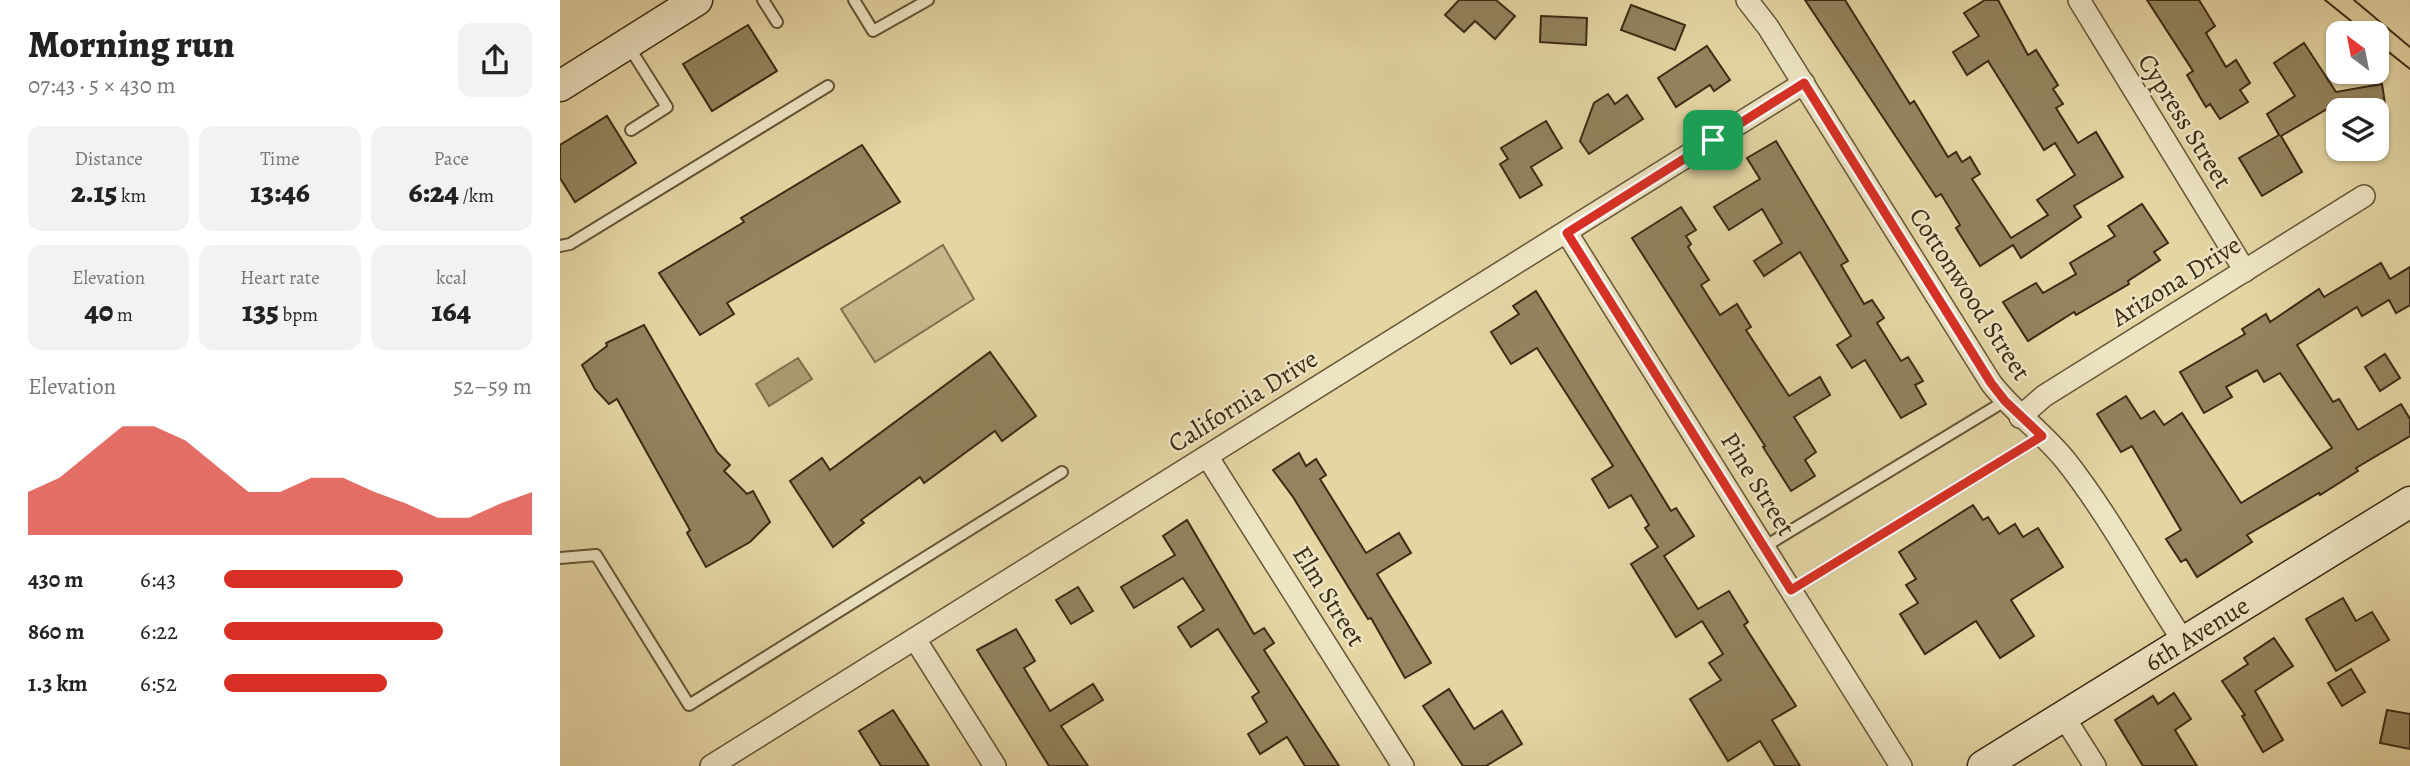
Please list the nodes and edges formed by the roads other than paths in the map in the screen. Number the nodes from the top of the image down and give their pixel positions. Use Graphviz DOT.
graph roads {
  1 [pos="697,0"];
  2 [pos="763,0"];
  3 [pos="854,0"];
  4 [pos="929,0"];
  5 [pos="1747,0"];
  6 [pos="2079,0"];
  7 [pos="778,22"];
  8 [pos="627,44"];
  9 [pos="1804,83"];
  10 [pos="560,86"];
  11 [pos="828,86"];
  12 [pos="631,130"];
  13 [pos="2364,196"];
  14 [pos="1567,233"];
  15 [pos="560,246"];
  16 [pos="2245,271"];
  17 [pos="2012,409"];
  18 [pos="2042,436"];
  19 [pos="1207,456"];
  20 [pos="1062,472"];
  21 [pos="2410,502"];
  22 [pos="1764,547"];
  23 [pos="560,558"];
  24 [pos="1791,590"];
  25 [pos="915,639"];
  26 [pos="2184,642"];
  27 [pos="2064,717"];
  28 [pos="711,766"];
  29 [pos="995,766"];
  30 [pos="1403,766"];
  31 [pos="1901,766"];
  32 [pos="1983,766"];
  33 [pos="2095,766"];
  1 -- 8 [label="street"];
  2 -- 7 [label="lane"];
  3 -- 4 [label="lane"];
  5 -- 9 [label="street, Cottonwood Street"];
  6 -- 16 [label="street, Cypress Street"];
  8 -- 10 [label="street"];
  8 -- 12 [label="lane"];
  9 -- 14 [label="street, California Drive"];
  9 -- 17 [label="street, Cottonwood Street"];
  11 -- 15 [label="lane"];
  13 -- 16 [label="street, Arizona Drive"];
  14 -- 19 [label="street, California Drive"];
  14 -- 22 [label="street, Pine Street"];
  16 -- 17 [label="street, Arizona Drive"];
  17 -- 18 [label="street, Cottonwood Street"];
  17 -- 22 [label="lane"];
  18 -- 24 [label="lane"];
  18 -- 26 [label="street, Cottonwood Street"];
  19 -- 25 [label="street, California Drive"];
  19 -- 30 [label="street, Elm Street"];
  20 -- 23 [label="lane"];
  21 -- 26 [label="street, 6th Avenue"];
  22 -- 24 [label="street, Pine Street"];
  24 -- 31 [label="street, Pine Street"];
  25 -- 28 [label="street, California Drive"];
  25 -- 29 [label="street"];
  26 -- 27 [label="street, 6th Avenue"];
  27 -- 32 [label="street, 6th Avenue"];
  27 -- 33 [label="street"];
}
